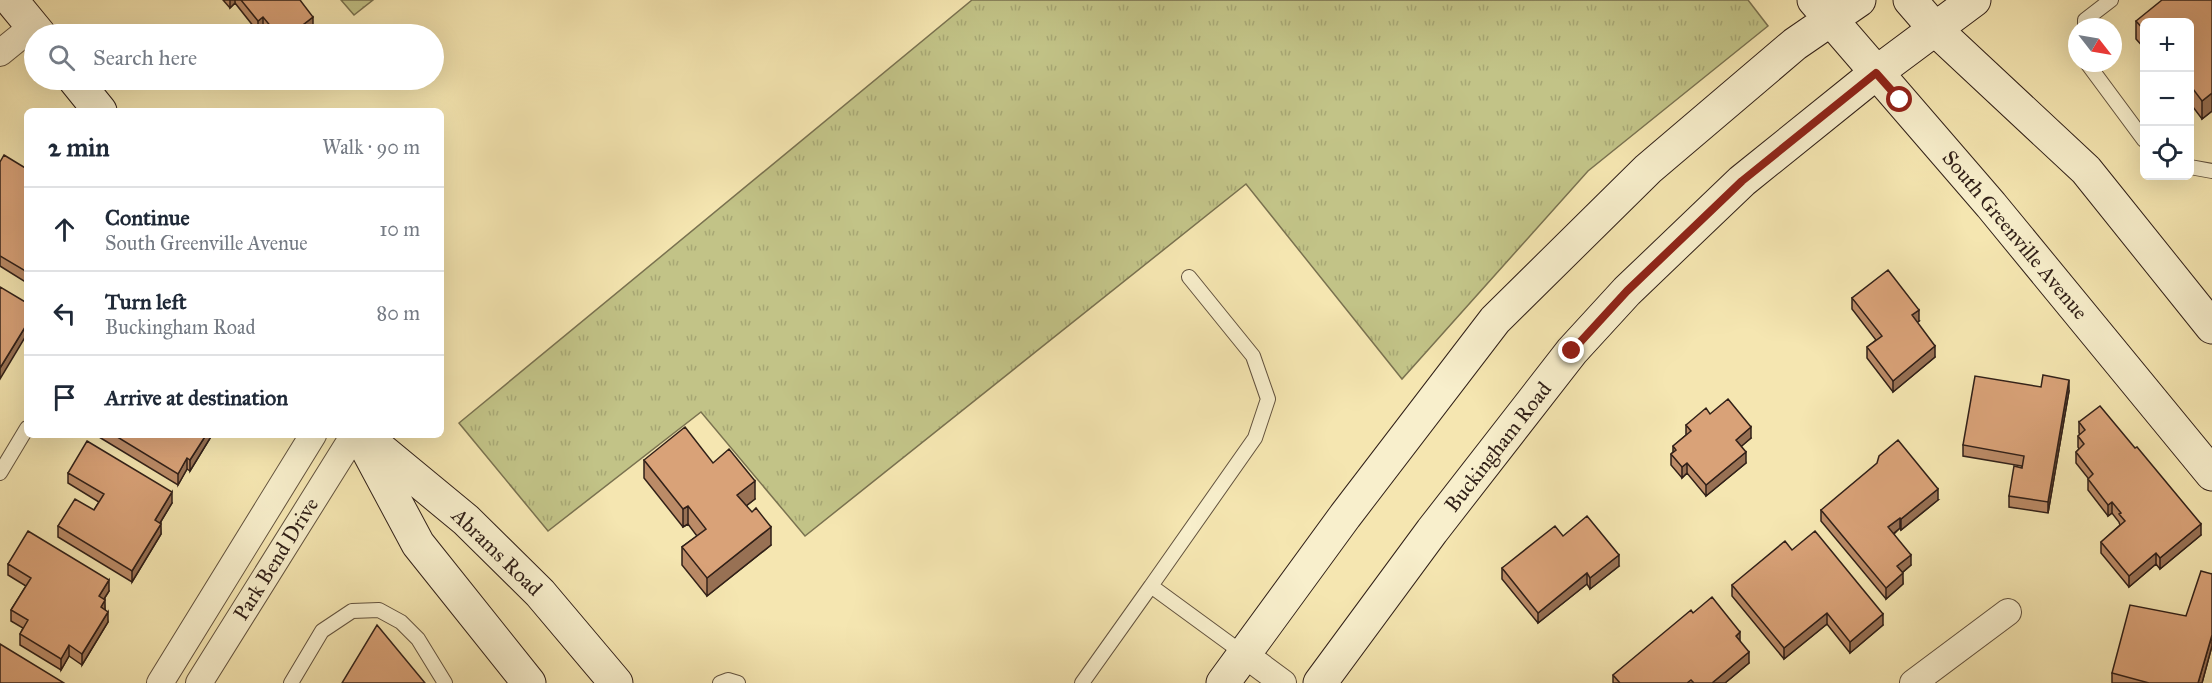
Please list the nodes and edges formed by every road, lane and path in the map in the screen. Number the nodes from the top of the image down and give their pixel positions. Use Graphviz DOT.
graph roads {
  1 [pos="11,0"];
  2 [pos="1859,0"];
  3 [pos="1910,0"];
  4 [pos="1974,0"];
  5 [pos="2111,0"];
  6 [pos="1822,9"];
  7 [pos="2088,18"];
  8 [pos="30,24"];
  9 [pos="1936,30"];
  10 [pos="24,38"];
  11 [pos="0,53"];
  12 [pos="2094,72"];
  13 [pos="1876,73"];
  14 [pos="83,90"];
  15 [pos="98,108"];
  16 [pos="2140,133"];
  17 [pos="2194,168"];
  18 [pos="2212,171"];
  19 [pos="1189,277"];
  20 [pos="2212,327"];
  21 [pos="24,433"];
  22 [pos="311,438"];
  23 [pos="352,438"];
  24 [pos="364,438"];
  25 [pos="366,438"];
  26 [pos="0,473"];
  27 [pos="2212,474"];
  28 [pos="1151,586"];
  29 [pos="2008,612"];
  30 [pos="1244,654"];
  31 [pos="160,683"];
  32 [pos="199,683"];
  33 [pos="291,683"];
  34 [pos="444,683"];
  35 [pos="529,683"];
  36 [pos="616,683"];
  37 [pos="720,683"];
  38 [pos="738,683"];
  39 [pos="1082,683"];
  40 [pos="1223,683"];
  41 [pos="1283,683"];
  42 [pos="1320,683"];
  43 [pos="1913,683"];
  1 -- 8 [label="street"];
  2 -- 6 [label="street"];
  3 -- 9 [label="street"];
  4 -- 9 [label="street, Buckingham Road"];
  5 -- 7 [label="lane"];
  6 -- 13 [label="street, South Greenville Avenue"];
  6 -- 30 [label="street"];
  9 -- 13 [label="street, Buckingham Road"];
  9 -- 20 [label="street"];
  10 -- 11 [label="street"];
  12 -- 16 [label="lane"];
  13 -- 27 [label="street, South Greenville Avenue"];
  13 -- 42 [label="street, Buckingham Road"];
  14 -- 15 [label="street"];
  17 -- 18 [label="lane"];
  19 -- 28 [label="lane"];
  21 -- 26 [label="lane"];
  22 -- 31 [label="street, Park Bend Drive"];
  23 -- 32 [label="street, Park Bend Drive"];
  24 -- 35 [label="street, Abrams Road"];
  25 -- 36 [label="street, Abrams Road"];
  28 -- 30 [label="lane"];
  28 -- 39 [label="lane"];
  29 -- 43 [label="street"];
  30 -- 40 [label="street"];
  30 -- 41 [label="street"];
  33 -- 34 [label="lane"];
  37 -- 38 [label="lane"];
}
